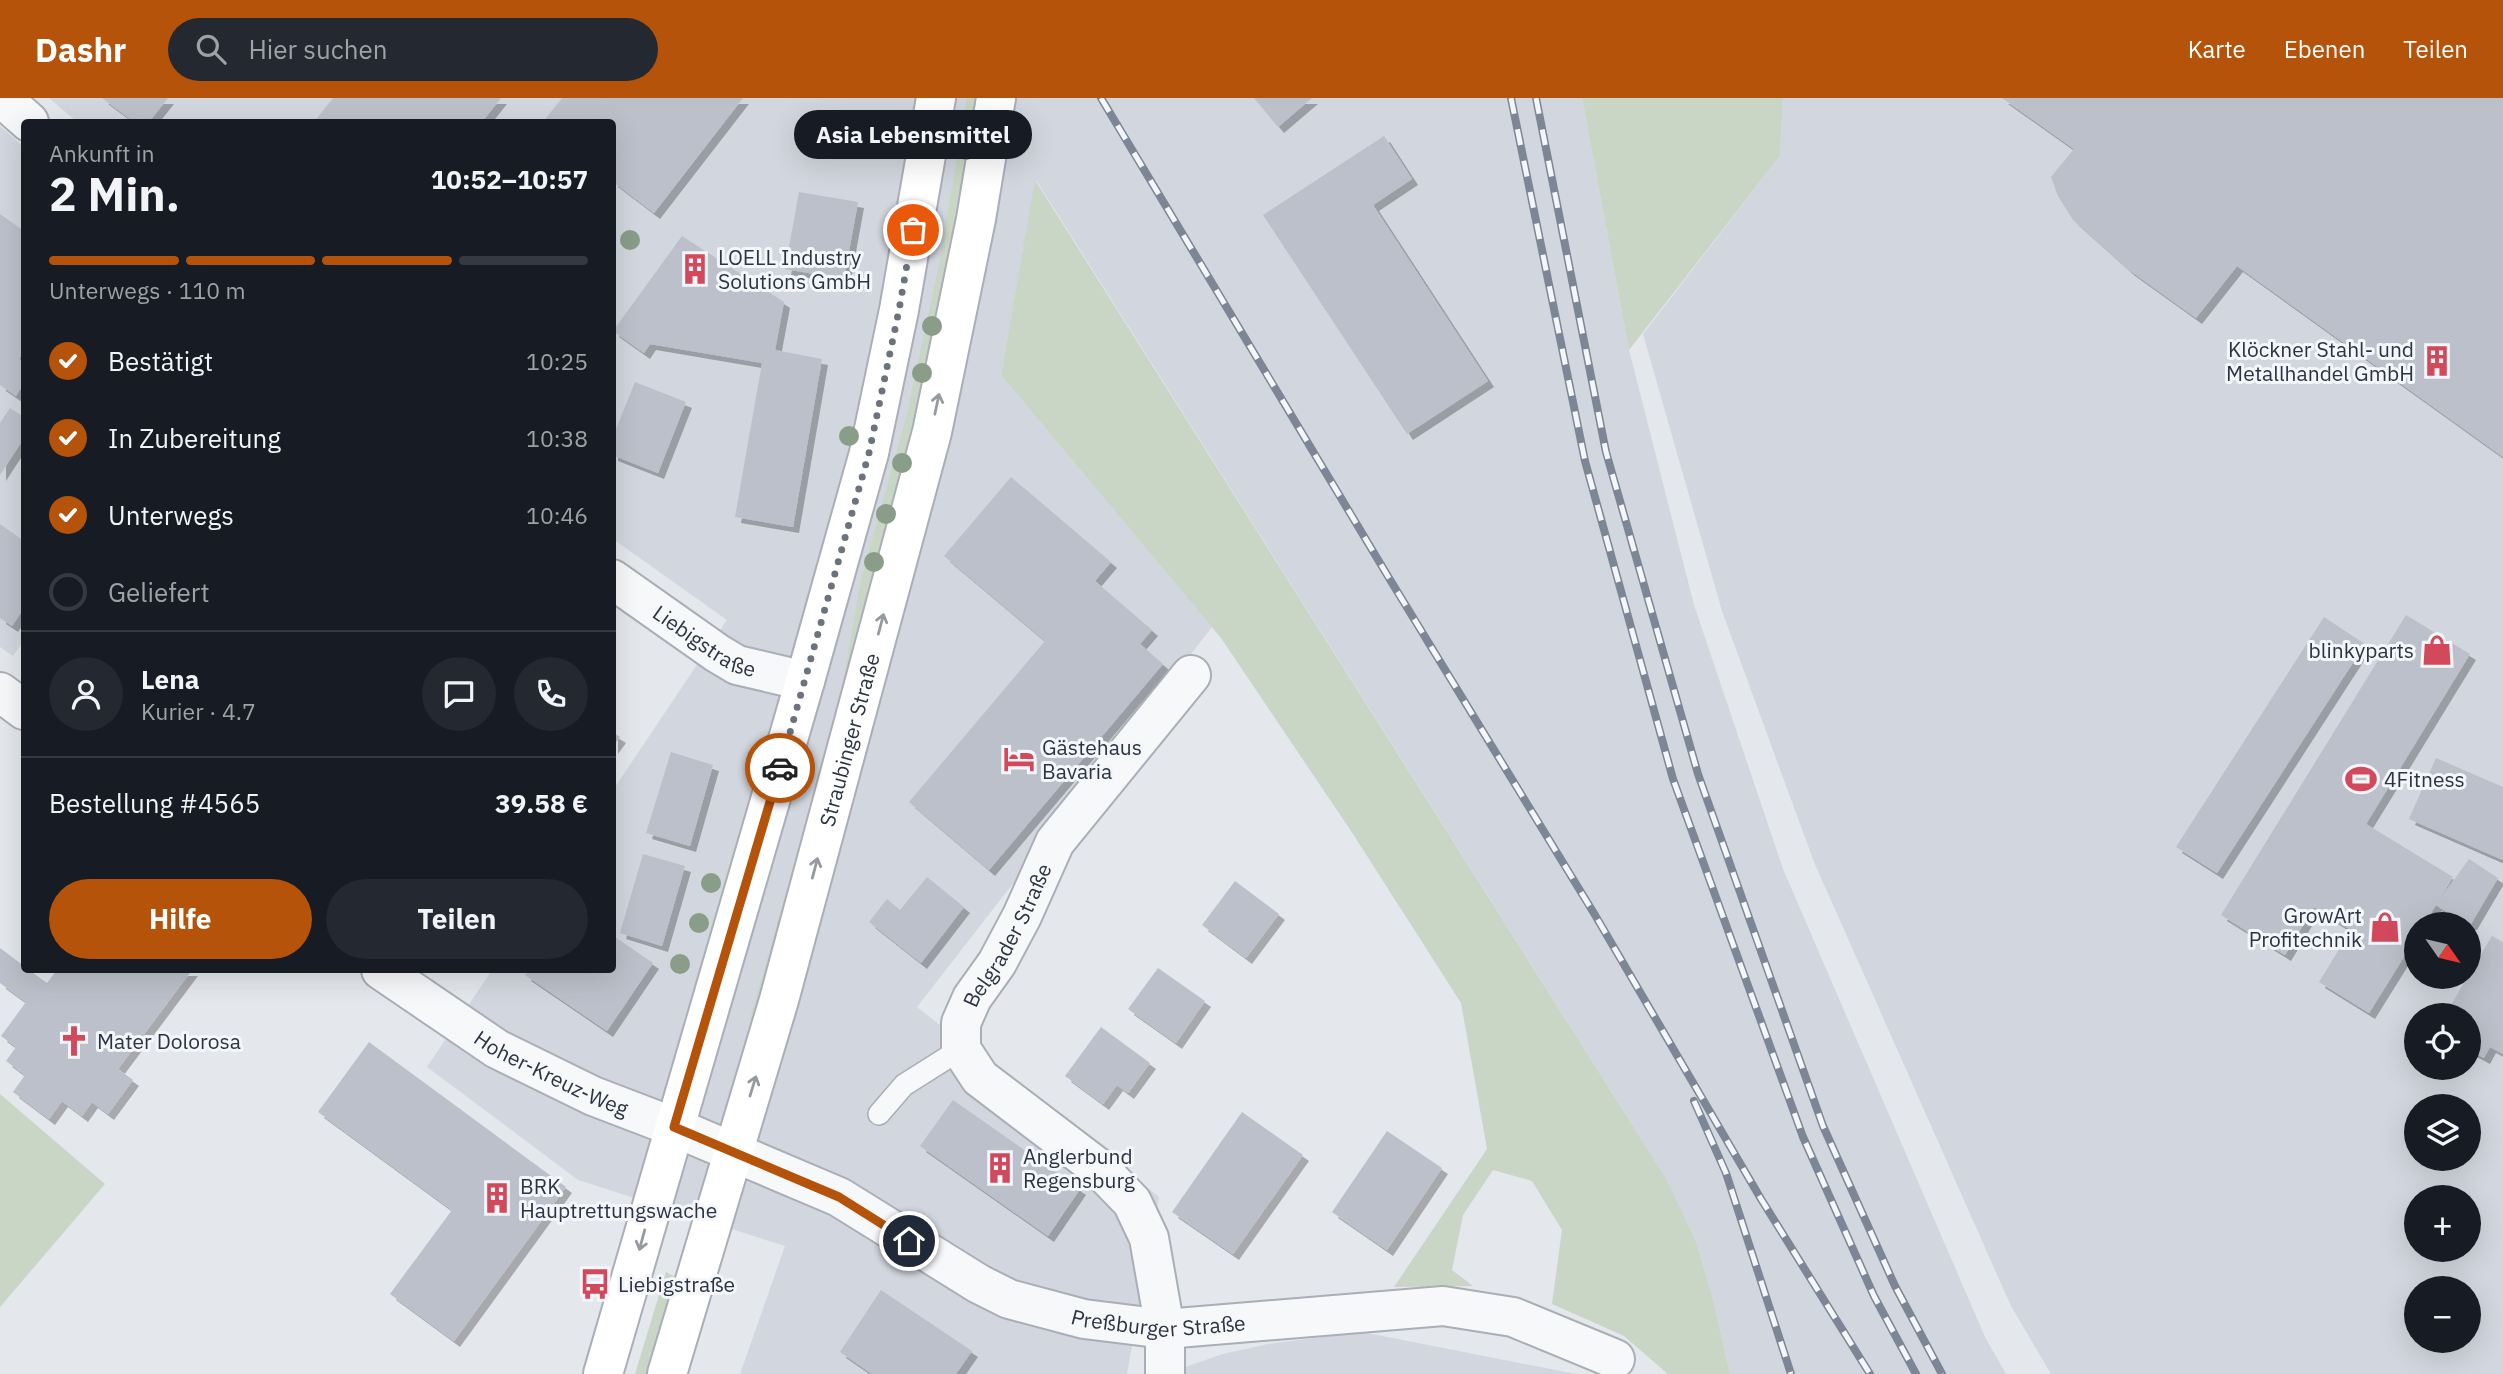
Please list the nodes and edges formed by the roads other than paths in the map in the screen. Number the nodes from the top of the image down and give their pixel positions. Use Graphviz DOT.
graph roads {
  1 [pos="2,98"];
  2 [pos="936,98"];
  3 [pos="996,98"];
  4 [pos="26,119"];
  5 [pos="616,582"];
  6 [pos="1191,675"];
  7 [pos="806,681"];
  8 [pos="0,692"];
  9 [pos="21,708"];
  10 [pos="385,973"];
  11 [pos="961,1049"];
  12 [pos="879,1114"];
  13 [pos="674,1127"];
  14 [pos="733,1152"];
  15 [pos="1165,1329"];
  16 [pos="1615,1359"];
  17 [pos="603,1374"];
  18 [pos="667,1374"];
  19 [pos="1165,1374"];
  1 -- 4 [label="street"];
  2 -- 7 [label="main road"];
  14 -- 3 [label="main road, Straubinger Straße, one-way"];
  5 -- 7 [label="street, Liebigstraße"];
  6 -- 11 [label="street, Belgrader Straße"];
  7 -- 13 [label="main road"];
  8 -- 9 [label="street"];
  10 -- 13 [label="street, Hoher-Kreuz-Weg"];
  11 -- 12 [label="lane"];
  11 -- 15 [label="street"];
  13 -- 14 [label="street, Hoher-Kreuz-Weg"];
  13 -- 17 [label="main road, one-way"];
  14 -- 15 [label="street, Preßburger Straße"];
  14 -- 18 [label="main road, Straubinger Straße"];
  15 -- 16 [label="street, Preßburger Straße"];
  15 -- 19 [label="street"];
}
